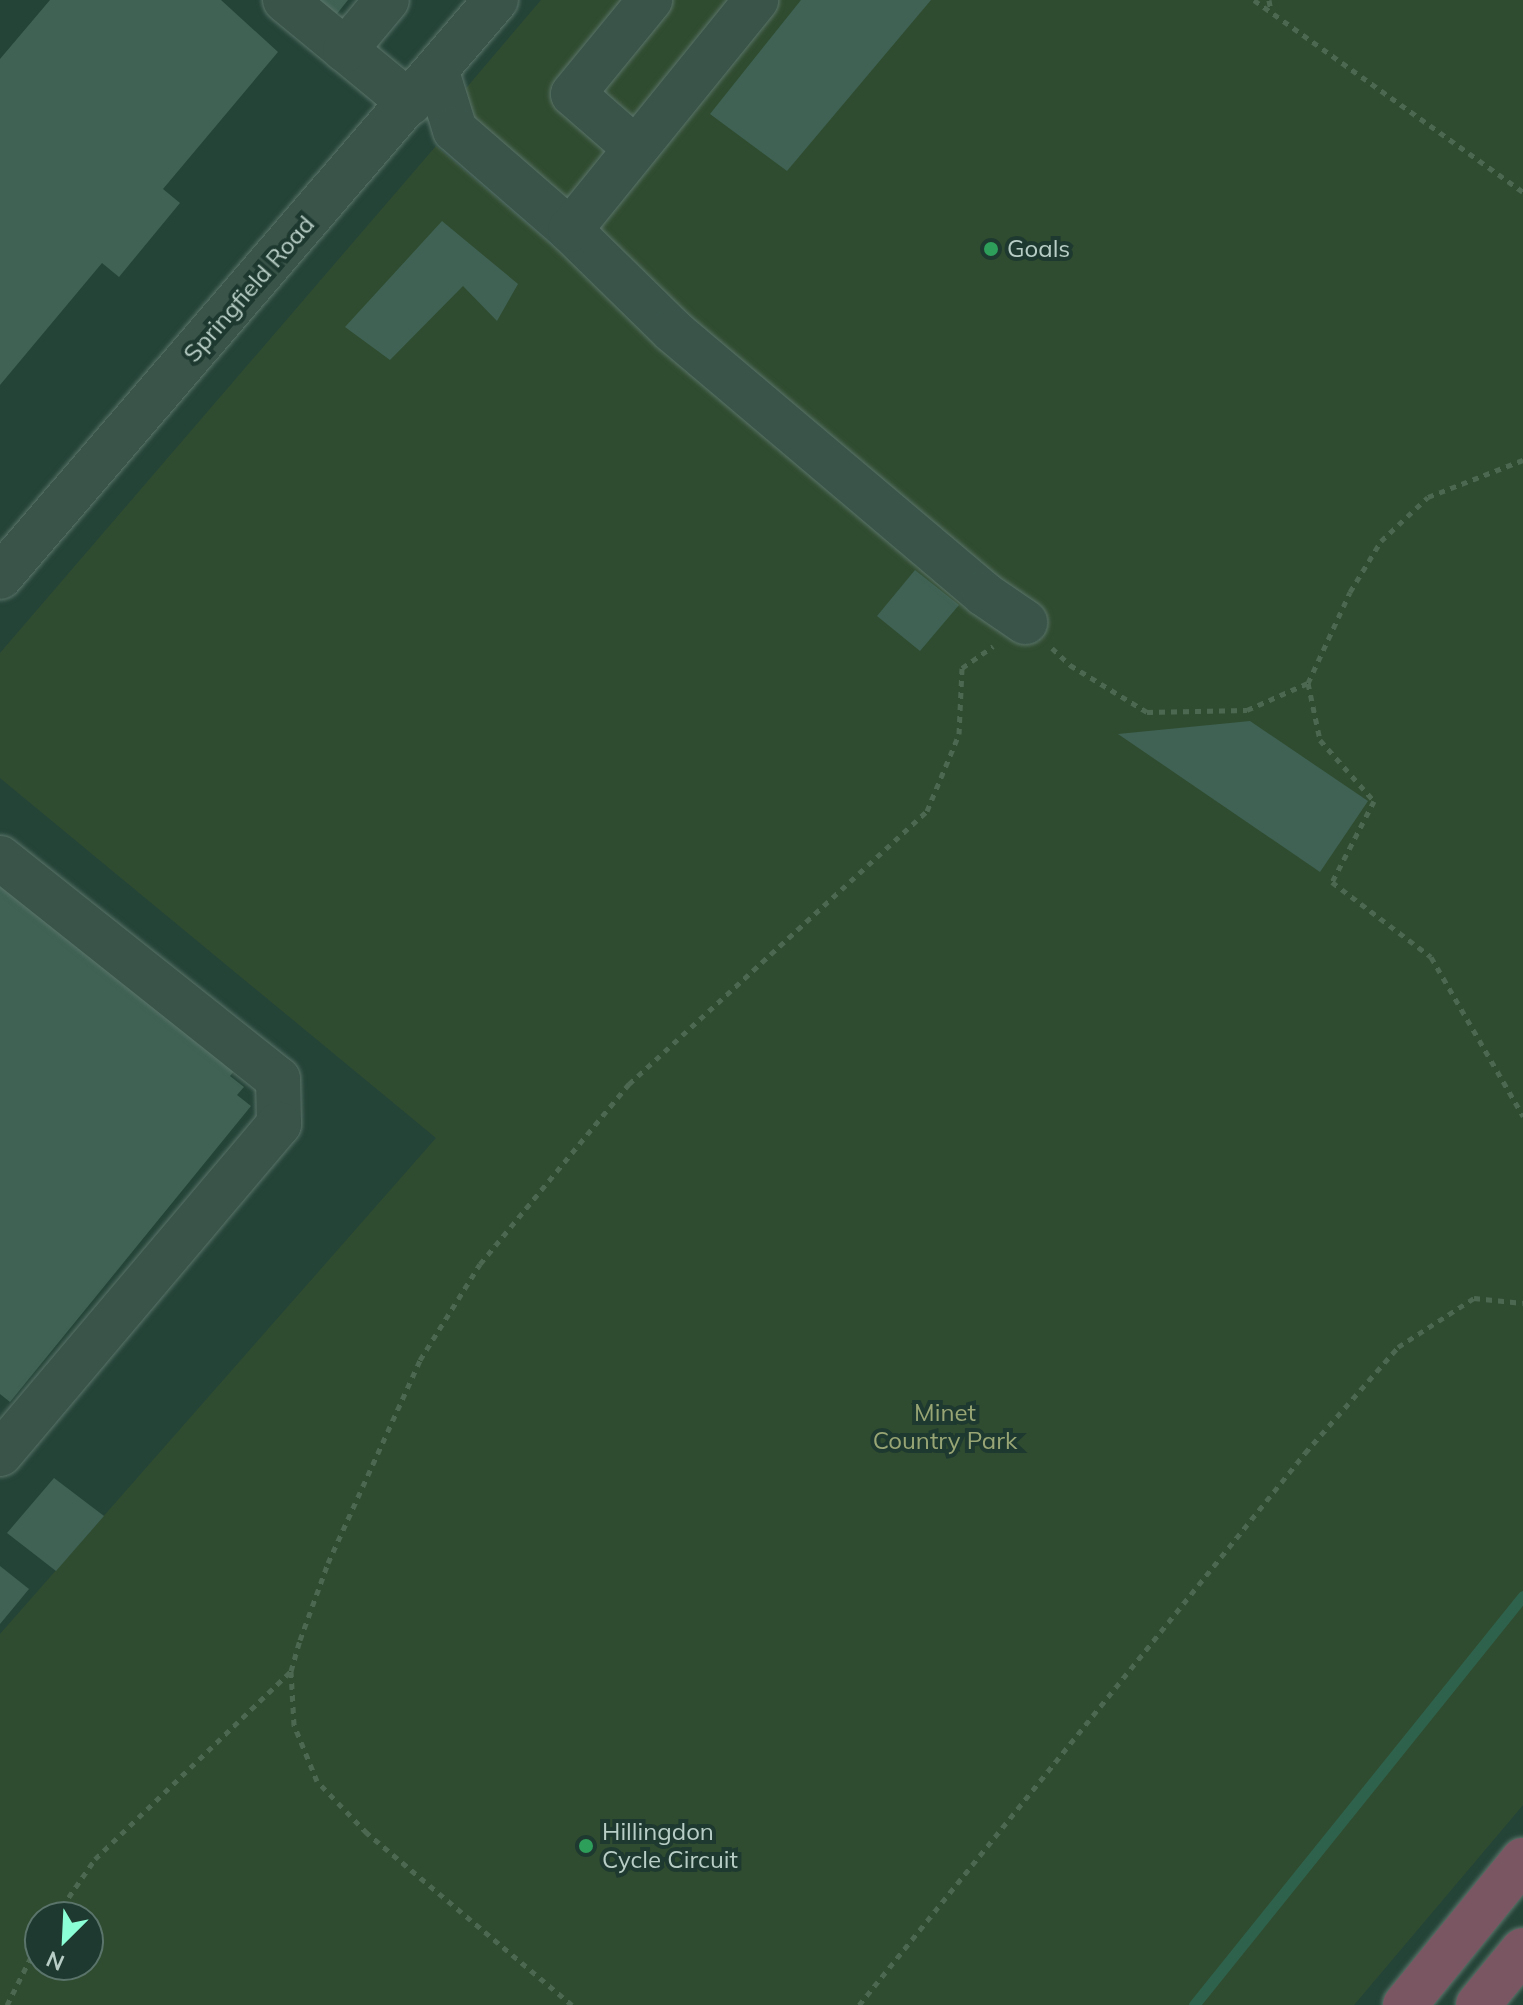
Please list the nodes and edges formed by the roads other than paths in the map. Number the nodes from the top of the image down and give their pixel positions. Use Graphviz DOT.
graph roads {
  1 [pos="285,0"];
  2 [pos="387,0"];
  3 [pos="496,0"];
  4 [pos="650,0"];
  5 [pos="756,0"];
  6 [pos="345,50"];
  7 [pos="423,87"];
  8 [pos="635,148"];
  9 [pos="570,230"];
  10 [pos="0,577"];
  11 [pos="1025,622"];
  12 [pos="0,858"];
  13 [pos="0,1454"];
  14 [pos="1523,1860"];
  15 [pos="1523,1950"];
  16 [pos="1405,2005"];
  17 [pos="1478,2005"];
  1 -- 6 [label="street"];
  2 -- 6 [label="street"];
  3 -- 7 [label="street, Springfield Road"];
  4 -- 8 [label="street"];
  5 -- 8 [label="street"];
  6 -- 7 [label="street"];
  7 -- 9 [label="street"];
  7 -- 10 [label="street, Springfield Road"];
  8 -- 9 [label="street"];
  9 -- 11 [label="street"];
  12 -- 13 [label="street"];
  14 -- 16 [label="highway"];
  15 -- 17 [label="highway"];
}
